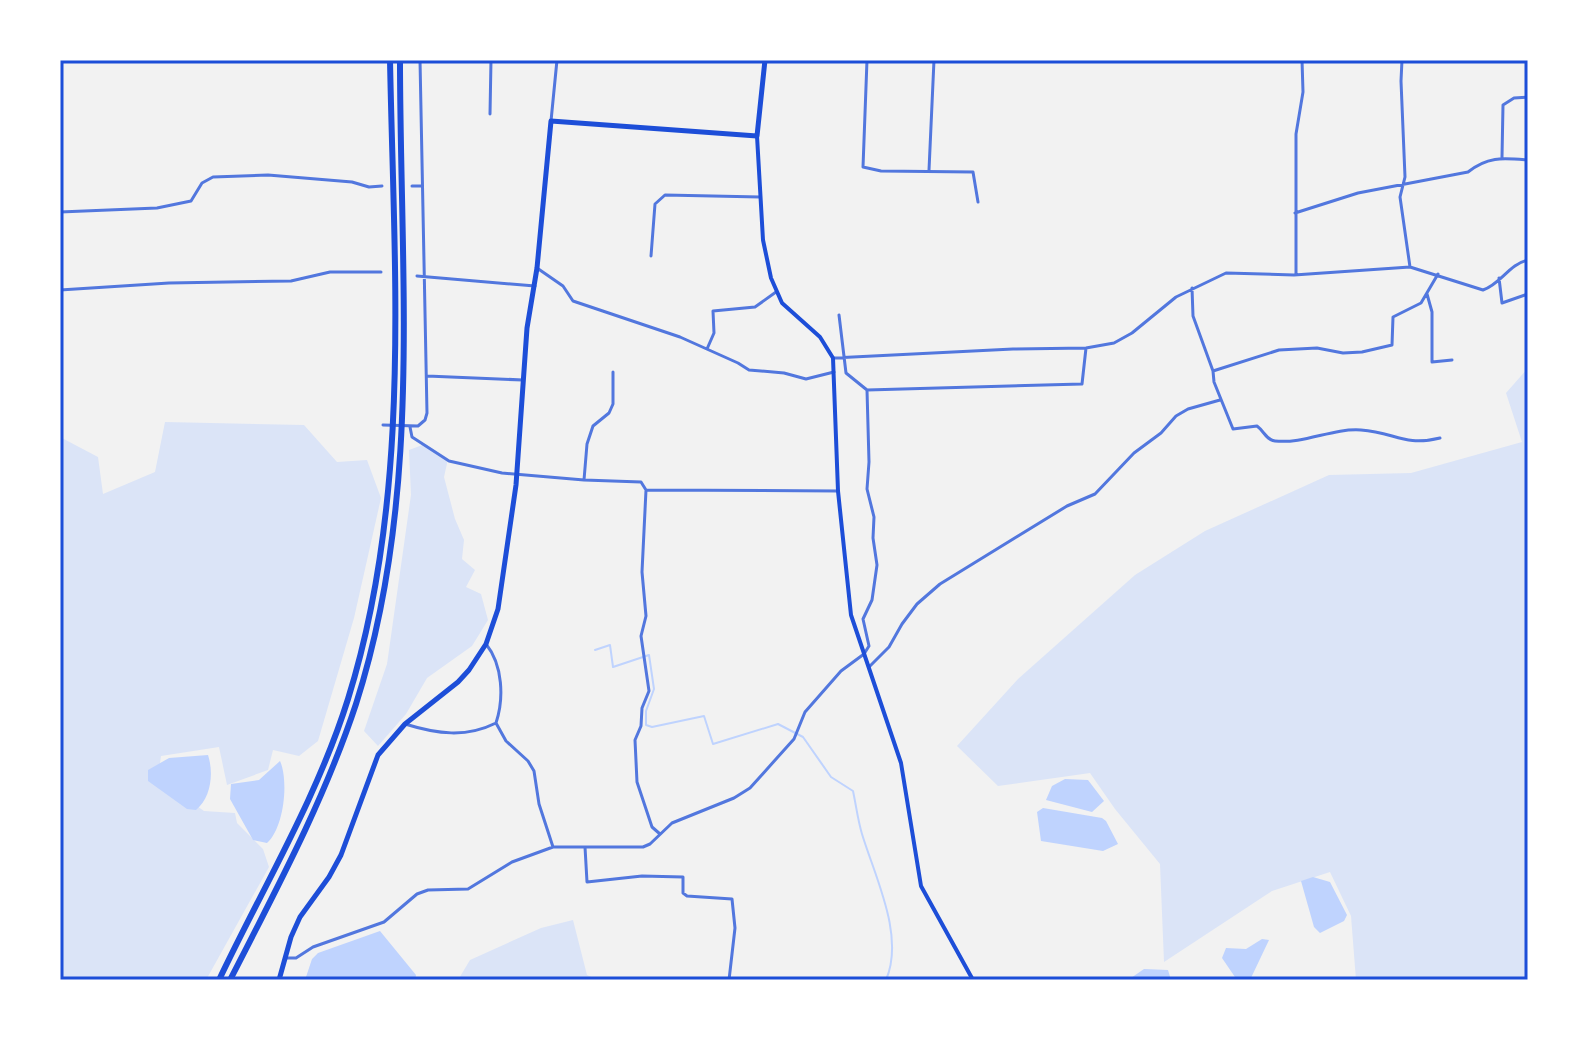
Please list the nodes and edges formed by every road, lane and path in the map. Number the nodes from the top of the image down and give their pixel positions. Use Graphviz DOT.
graph roads {
  1 [pos="390,60"];
  2 [pos="400,60"];
  3 [pos="420,60"];
  4 [pos="491,60"];
  5 [pos="557,60"];
  6 [pos="765,60"];
  7 [pos="867,60"];
  8 [pos="934,60"];
  9 [pos="1302,60"];
  10 [pos="1402,60"];
  11 [pos="1528,97"];
  12 [pos="490,114"];
  13 [pos="551,121"];
  14 [pos="757,136"];
  15 [pos="1502,157"];
  16 [pos="1528,160"];
  17 [pos="929,170"];
  18 [pos="382,186"];
  19 [pos="412,186"];
  20 [pos="422,186"];
  21 [pos="1402,186"];
  22 [pos="760,197"];
  23 [pos="978,202"];
  24 [pos="60,212"];
  25 [pos="1295,213"];
  26 [pos="651,256"];
  27 [pos="1528,260"];
  28 [pos="1410,267"];
  29 [pos="537,268"];
  30 [pos="381,272"];
  31 [pos="1438,274"];
  32 [pos="1296,275"];
  33 [pos="417,276"];
  34 [pos="423,278"];
  35 [pos="1499,278"];
  36 [pos="535,286"];
  37 [pos="1192,288"];
  38 [pos="60,290"];
  39 [pos="776,292"];
  40 [pos="1427,294"];
  41 [pos="1528,294"];
  42 [pos="839,315"];
  43 [pos="1086,348"];
  44 [pos="707,349"];
  45 [pos="833,358"];
  46 [pos="844,358"];
  47 [pos="1452,360"];
  48 [pos="1213,371"];
  49 [pos="613,372"];
  50 [pos="834,372"];
  51 [pos="426,376"];
  52 [pos="523,380"];
  53 [pos="867,390"];
  54 [pos="1220,400"];
  55 [pos="383,425"];
  56 [pos="406,425"];
  57 [pos="1440,438"];
  58 [pos="516,475"];
  59 [pos="584,480"];
  60 [pos="646,490"];
  61 [pos="838,491"];
  62 [pos="486,644"];
  63 [pos="864,654"];
  64 [pos="869,667"];
  65 [pos="496,723"];
  66 [pos="405,724"];
  67 [pos="660,834"];
  68 [pos="585,846"];
  69 [pos="553,847"];
  70 [pos="285,958"];
  71 [pos="219,980"];
  72 [pos="230,980"];
  73 [pos="279,980"];
  74 [pos="729,980"];
  75 [pos="973,980"];
  1 -- 71 [label="highway"];
  2 -- 56 [label="highway"];
  3 -- 20 [label="street"];
  4 -- 12 [label="street"];
  5 -- 13 [label="street"];
  6 -- 14 [label="main road"];
  7 -- 17 [label="street"];
  8 -- 17 [label="street"];
  9 -- 25 [label="street"];
  10 -- 21 [label="street"];
  11 -- 15 [label="street"];
  13 -- 14 [label="main road"];
  13 -- 29 [label="main road"];
  14 -- 22 [label="main road"];
  15 -- 16 [label="street"];
  15 -- 21 [label="street"];
  17 -- 23 [label="street"];
  18 -- 24 [label="street"];
  19 -- 20 [label="street"];
  20 -- 34 [label="street"];
  21 -- 25 [label="street"];
  21 -- 28 [label="street"];
  22 -- 26 [label="street"];
  22 -- 39 [label="main road"];
  25 -- 32 [label="street"];
  27 -- 35 [label="street"];
  28 -- 31 [label="street"];
  28 -- 32 [label="street"];
  29 -- 36 [label="main road"];
  29 -- 44 [label="street"];
  30 -- 38 [label="street"];
  31 -- 35 [label="street"];
  31 -- 40 [label="street"];
  32 -- 37 [label="street"];
  33 -- 34 [label="street"];
  34 -- 36 [label="street"];
  34 -- 51 [label="street"];
  35 -- 41 [label="street"];
  36 -- 52 [label="main road"];
  37 -- 43 [label="street"];
  37 -- 48 [label="street"];
  39 -- 44 [label="street"];
  39 -- 45 [label="main road"];
  40 -- 47 [label="street"];
  40 -- 48 [label="street"];
  42 -- 46 [label="street"];
  43 -- 46 [label="street"];
  43 -- 53 [label="street"];
  44 -- 50 [label="street"];
  45 -- 46 [label="street"];
  45 -- 50 [label="main road"];
  46 -- 53 [label="street"];
  48 -- 54 [label="street"];
  49 -- 59 [label="street"];
  50 -- 61 [label="main road"];
  51 -- 52 [label="street"];
  51 -- 56 [label="street"];
  52 -- 58 [label="main road"];
  53 -- 63 [label="street"];
  54 -- 57 [label="street"];
  54 -- 64 [label="street"];
  55 -- 56 [label="street"];
  56 -- 58 [label="street"];
  56 -- 72 [label="highway"];
  58 -- 59 [label="street"];
  58 -- 62 [label="main road"];
  59 -- 60 [label="street"];
  60 -- 61 [label="street"];
  60 -- 67 [label="street"];
  61 -- 63 [label="main road"];
  62 -- 65 [label="street"];
  62 -- 66 [label="main road"];
  63 -- 64 [label="main road"];
  63 -- 67 [label="street"];
  64 -- 75 [label="main road"];
  65 -- 66 [label="street"];
  65 -- 69 [label="street"];
  66 -- 70 [label="main road"];
  67 -- 68 [label="street"];
  68 -- 69 [label="street"];
  68 -- 74 [label="street"];
  69 -- 70 [label="street"];
  70 -- 73 [label="main road"];
}
